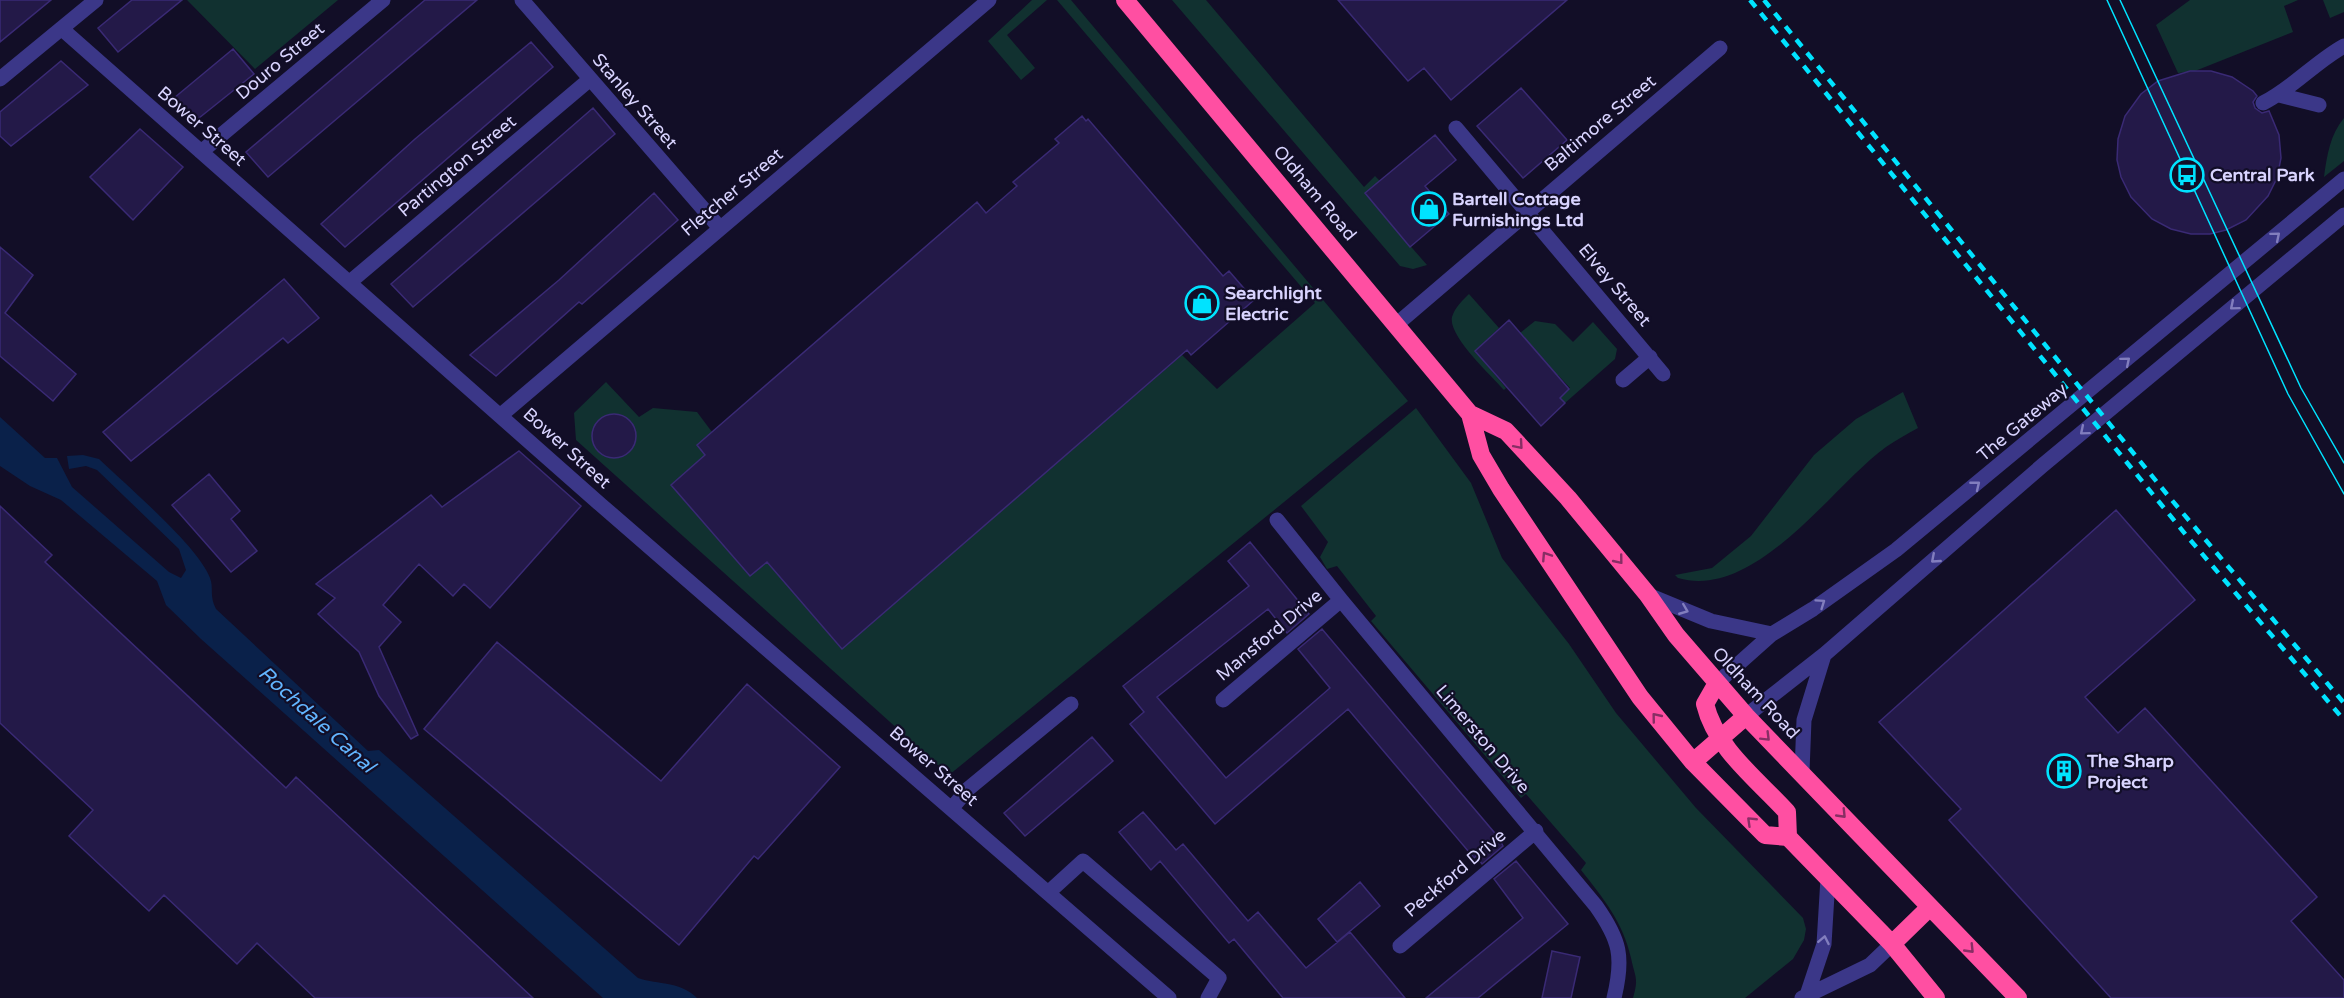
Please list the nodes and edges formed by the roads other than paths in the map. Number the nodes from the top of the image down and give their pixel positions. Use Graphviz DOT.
graph roads {
  1 [pos="96,0"];
  2 [pos="383,0"];
  3 [pos="522,0"];
  4 [pos="989,0"];
  5 [pos="1125,0"];
  6 [pos="62,29"];
  7 [pos="2344,46"];
  8 [pos="1720,48"];
  9 [pos="0,79"];
  10 [pos="589,80"];
  11 [pos="2279,95"];
  12 [pos="2263,103"];
  13 [pos="2319,105"];
  14 [pos="1456,128"];
  15 [pos="201,152"];
  16 [pos="2344,179"];
  17 [pos="1527,211"];
  18 [pos="2344,215"];
  19 [pos="719,227"];
  20 [pos="350,282"];
  21 [pos="1398,324"];
  22 [pos="1650,357"];
  23 [pos="1664,374"];
  24 [pos="1623,380"];
  25 [pos="1470,414"];
  26 [pos="501,415"];
  27 [pos="1278,520"];
  28 [pos="1648,595"];
  29 [pos="1341,600"];
  30 [pos="1772,634"];
  31 [pos="1825,654"];
  32 [pos="1717,683"];
  33 [pos="1223,700"];
  34 [pos="1071,704"];
  35 [pos="1746,716"];
  36 [pos="1719,739"];
  37 [pos="1693,762"];
  38 [pos="1802,772"];
  39 [pos="952,808"];
  40 [pos="1536,831"];
  41 [pos="1788,837"];
  42 [pos="1828,878"];
  43 [pos="1049,892"];
  44 [pos="1930,907"];
  45 [pos="1892,944"];
  46 [pos="1400,945"];
  47 [pos="1804,997"];
  48 [pos="1169,998"];
  49 [pos="1208,998"];
  50 [pos="1614,998"];
  51 [pos="1936,998"];
  52 [pos="2018,998"];
  1 -- 6 [label="street"];
  2 -- 15 [label="street, Douro Street"];
  3 -- 10 [label="street, Stanley Street"];
  4 -- 19 [label="street, Fletcher Street"];
  5 -- 21 [label="highway, Oldham Road"];
  6 -- 9 [label="street"];
  6 -- 15 [label="street, Bower Street"];
  7 -- 11 [label="street"];
  8 -- 17 [label="street, Baltimore Street"];
  10 -- 19 [label="street, Stanley Street"];
  10 -- 20 [label="street, Partington Street"];
  11 -- 12 [label="street"];
  11 -- 13 [label="street"];
  14 -- 17 [label="street, Elvey Street"];
  15 -- 20 [label="street, Bower Street"];
  30 -- 16 [label="street, The Gateway, one-way"];
  17 -- 21 [label="street, Baltimore Street"];
  17 -- 22 [label="street, Elvey Street"];
  18 -- 31 [label="street, one-way"];
  19 -- 26 [label="street, Fletcher Street"];
  20 -- 26 [label="street, Bower Street"];
  21 -- 25 [label="highway, Oldham Road"];
  22 -- 23 [label="street, Elvey Street"];
  22 -- 24 [label="street"];
  25 -- 28 [label="highway, Oldham Road, one-way"];
  37 -- 25 [label="highway, Oldham Road, one-way"];
  26 -- 39 [label="street, Bower Street"];
  27 -- 29 [label="street, Limerston Drive"];
  28 -- 30 [label="street, one-way"];
  28 -- 32 [label="highway, Oldham Road"];
  29 -- 33 [label="street, Mansford Drive"];
  29 -- 40 [label="street, Limerston Drive"];
  30 -- 32 [label="street, The Gateway"];
  31 -- 35 [label="street"];
  31 -- 38 [label="street"];
  32 -- 35 [label="highway, Oldham Road"];
  32 -- 36 [label="highway"];
  34 -- 39 [label="street"];
  35 -- 36 [label="highway"];
  35 -- 38 [label="highway, Oldham Road, one-way"];
  36 -- 37 [label="highway"];
  36 -- 41 [label="highway"];
  41 -- 37 [label="highway, Oldham Road, one-way"];
  38 -- 44 [label="highway, Oldham Road, one-way"];
  39 -- 43 [label="street, Bower Street"];
  40 -- 46 [label="street, Peckford Drive"];
  40 -- 50 [label="street, Limerston Drive"];
  41 -- 42 [label="highway"];
  42 -- 45 [label="highway"];
  47 -- 42 [label="street, one-way"];
  43 -- 48 [label="street, Bower Street"];
  43 -- 49 [label="street"];
  44 -- 45 [label="highway"];
  44 -- 52 [label="highway, Oldham Road, one-way"];
  45 -- 47 [label="street"];
  45 -- 51 [label="highway"];
}
